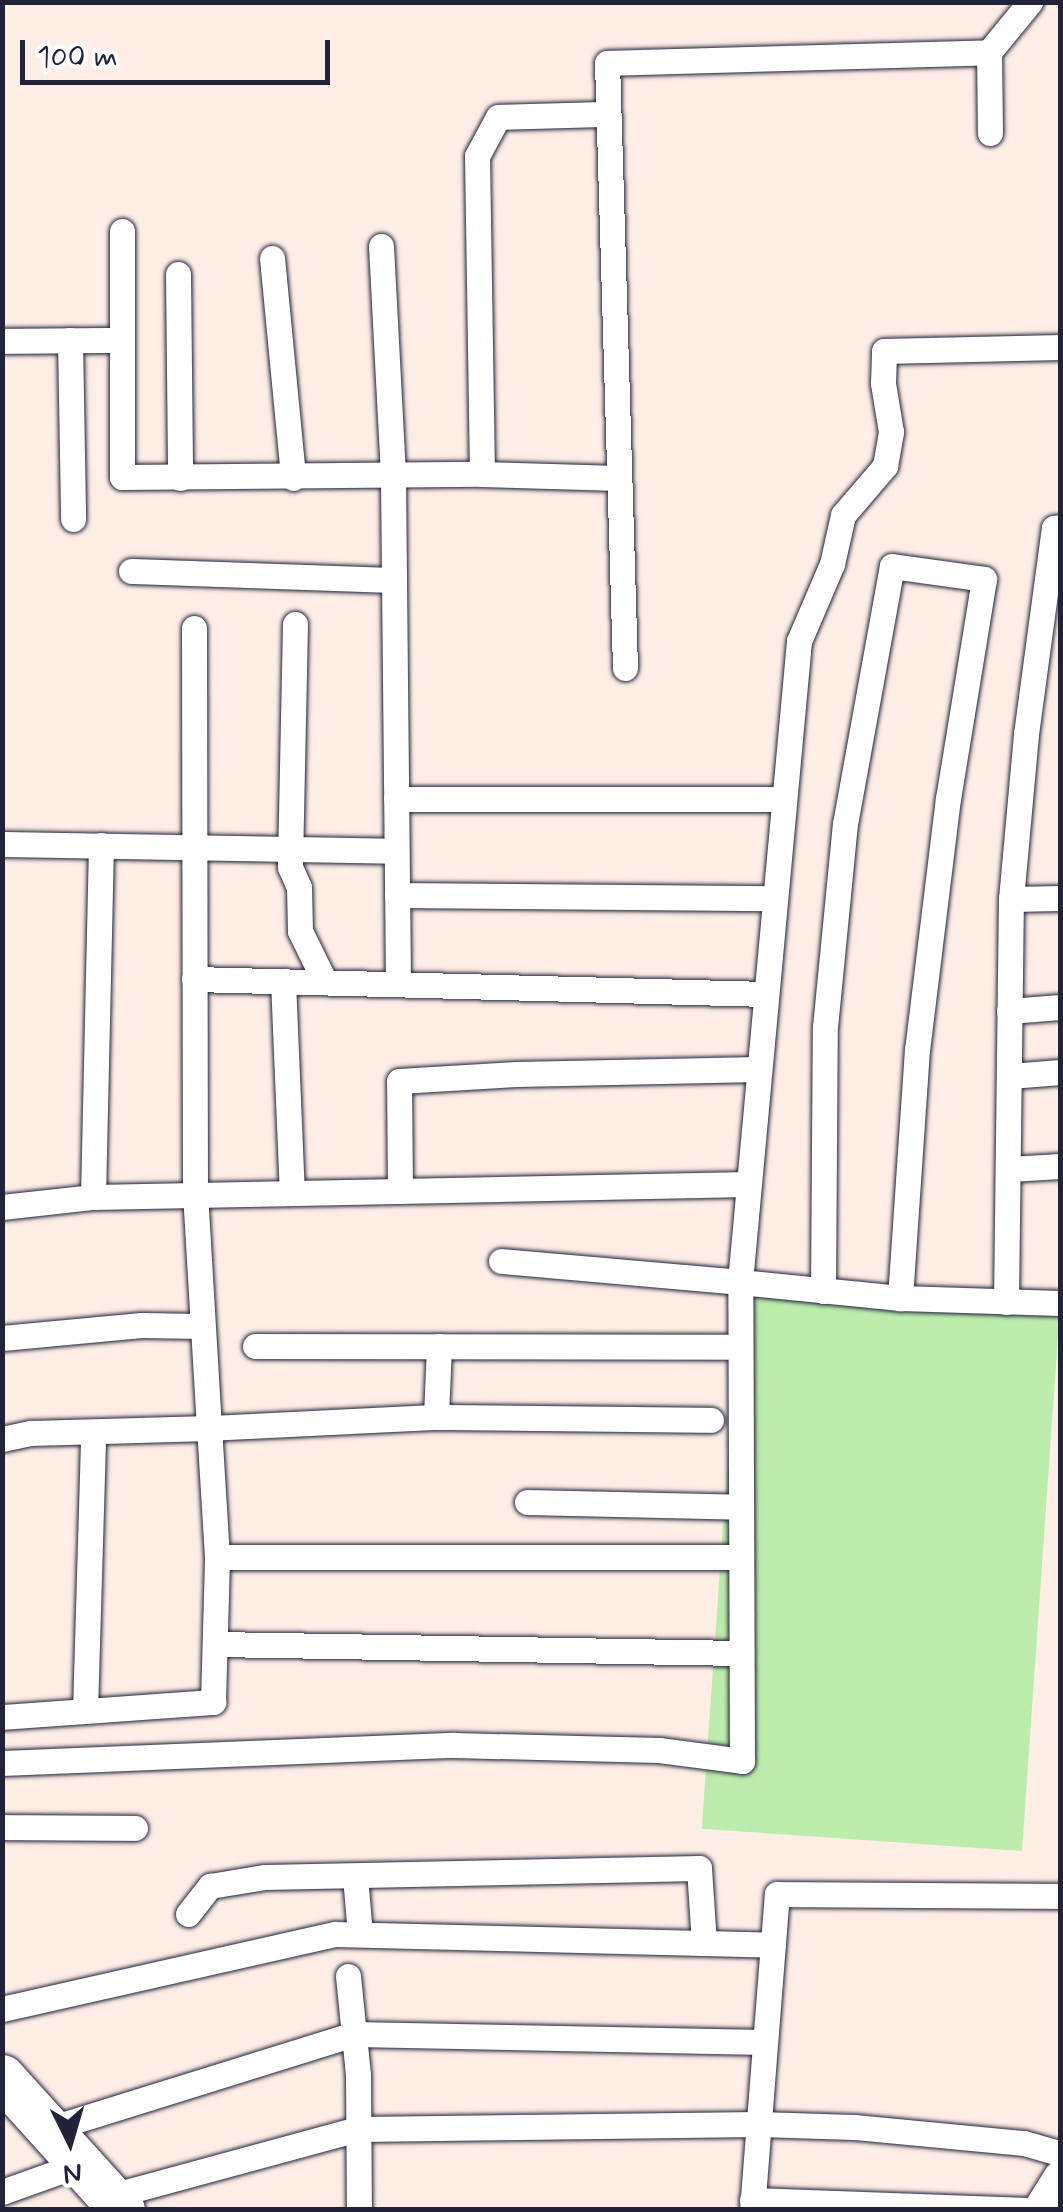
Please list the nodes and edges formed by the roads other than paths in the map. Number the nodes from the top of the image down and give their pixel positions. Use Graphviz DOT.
graph roads {
  1 [pos="1030,2"];
  2 [pos="989,52"];
  3 [pos="608,114"];
  4 [pos="990,133"];
  5 [pos="122,231"];
  6 [pos="381,246"];
  7 [pos="272,258"];
  8 [pos="178,274"];
  9 [pos="70,340"];
  10 [pos="122,340"];
  11 [pos="2,341"];
  12 [pos="1060,348"];
  13 [pos="482,474"];
  14 [pos="180,478"];
  15 [pos="293,478"];
  16 [pos="394,478"];
  17 [pos="620,478"];
  18 [pos="73,519"];
  19 [pos="1060,527"];
  20 [pos="130,570"];
  21 [pos="394,580"];
  22 [pos="295,624"];
  23 [pos="194,628"];
  24 [pos="1048,666"];
  25 [pos="625,668"];
  26 [pos="396,799"];
  27 [pos="784,799"];
  28 [pos="2,844"];
  29 [pos="101,845"];
  30 [pos="194,847"];
  31 [pos="290,849"];
  32 [pos="396,851"];
  33 [pos="397,895"];
  34 [pos="775,898"];
  35 [pos="1060,898"];
  36 [pos="1011,899"];
  37 [pos="194,979"];
  38 [pos="282,981"];
  39 [pos="325,982"];
  40 [pos="398,984"];
  41 [pos="766,994"];
  42 [pos="1060,1007"];
  43 [pos="1010,1010"];
  44 [pos="760,1069"];
  45 [pos="1060,1072"];
  46 [pos="1010,1076"];
  47 [pos="1060,1166"];
  48 [pos="1010,1169"];
  49 [pos="748,1184"];
  50 [pos="400,1190"];
  51 [pos="292,1192"];
  52 [pos="195,1195"];
  53 [pos="93,1197"];
  54 [pos="2,1207"];
  55 [pos="501,1260"];
  56 [pos="740,1282"];
  57 [pos="823,1290"];
  58 [pos="900,1298"];
  59 [pos="1006,1302"];
  60 [pos="1060,1303"];
  61 [pos="200,1326"];
  62 [pos="2,1338"];
  63 [pos="254,1346"];
  64 [pos="439,1346"];
  65 [pos="740,1347"];
  66 [pos="436,1417"];
  67 [pos="711,1420"];
  68 [pos="209,1428"];
  69 [pos="93,1434"];
  70 [pos="2,1439"];
  71 [pos="527,1502"];
  72 [pos="740,1507"];
  73 [pos="218,1557"];
  74 [pos="740,1557"];
  75 [pos="215,1644"];
  76 [pos="741,1653"];
  77 [pos="86,1711"];
  78 [pos="2,1717"];
  79 [pos="2,1763"];
  80 [pos="2,1827"];
  81 [pos="135,1828"];
  82 [pos="355,1876"];
  83 [pos="1060,1896"];
  84 [pos="188,1914"];
  85 [pos="360,1934"];
  86 [pos="704,1943"];
  87 [pos="773,1945"];
  88 [pos="348,1976"];
  89 [pos="2,2009"];
  90 [pos="354,2034"];
  91 [pos="765,2042"];
  92 [pos="2,2078"];
  93 [pos="759,2124"];
  94 [pos="358,2129"];
  95 [pos="49,2130"];
  96 [pos="1060,2154"];
  97 [pos="1060,2178"];
  98 [pos="104,2190"];
  99 [pos="2,2192"];
  100 [pos="752,2205"];
  101 [pos="358,2210"];
  102 [pos="1029,2210"];
  103 [pos="1040,2210"];
  1 -- 2 [label="street"];
  2 -- 3 [label="street"];
  2 -- 4 [label="street"];
  3 -- 13 [label="street"];
  3 -- 17 [label="street"];
  5 -- 10 [label="street"];
  6 -- 16 [label="street"];
  7 -- 15 [label="street"];
  8 -- 14 [label="street"];
  9 -- 10 [label="street"];
  9 -- 11 [label="street"];
  9 -- 18 [label="street"];
  10 -- 14 [label="street"];
  12 -- 27 [label="street"];
  13 -- 16 [label="street"];
  13 -- 17 [label="street"];
  14 -- 15 [label="street"];
  15 -- 16 [label="street"];
  16 -- 21 [label="street"];
  17 -- 25 [label="street"];
  19 -- 24 [label="street"];
  20 -- 21 [label="street"];
  21 -- 26 [label="street"];
  22 -- 31 [label="street"];
  23 -- 30 [label="street"];
  24 -- 36 [label="street"];
  26 -- 27 [label="street"];
  26 -- 32 [label="street"];
  27 -- 34 [label="street"];
  28 -- 29 [label="street"];
  29 -- 30 [label="street"];
  29 -- 53 [label="street"];
  30 -- 31 [label="street"];
  30 -- 37 [label="street"];
  31 -- 32 [label="street"];
  31 -- 39 [label="street"];
  32 -- 33 [label="street"];
  33 -- 34 [label="street"];
  33 -- 40 [label="street"];
  34 -- 41 [label="street"];
  35 -- 36 [label="street"];
  36 -- 43 [label="street"];
  37 -- 38 [label="street"];
  37 -- 52 [label="street"];
  38 -- 39 [label="street"];
  38 -- 51 [label="street"];
  39 -- 40 [label="street"];
  40 -- 41 [label="street"];
  41 -- 44 [label="street"];
  42 -- 43 [label="street"];
  43 -- 46 [label="street"];
  44 -- 49 [label="street"];
  44 -- 50 [label="street"];
  45 -- 46 [label="street"];
  46 -- 48 [label="street"];
  47 -- 48 [label="street"];
  48 -- 59 [label="street"];
  49 -- 50 [label="street"];
  49 -- 56 [label="street"];
  50 -- 51 [label="street"];
  51 -- 52 [label="street"];
  52 -- 53 [label="street"];
  52 -- 61 [label="street"];
  53 -- 54 [label="street"];
  55 -- 56 [label="street"];
  56 -- 57 [label="street"];
  56 -- 65 [label="street"];
  57 -- 58 [label="street"];
  57 -- 58 [label="street"];
  58 -- 59 [label="street"];
  59 -- 60 [label="street"];
  61 -- 62 [label="street"];
  61 -- 68 [label="street"];
  63 -- 64 [label="street"];
  64 -- 65 [label="street"];
  64 -- 66 [label="street"];
  65 -- 72 [label="street"];
  66 -- 67 [label="street"];
  66 -- 68 [label="street"];
  68 -- 69 [label="street"];
  68 -- 73 [label="street"];
  69 -- 70 [label="street"];
  69 -- 77 [label="street"];
  71 -- 72 [label="street"];
  72 -- 74 [label="street"];
  73 -- 74 [label="street"];
  73 -- 75 [label="street"];
  74 -- 76 [label="street"];
  75 -- 76 [label="street"];
  75 -- 77 [label="street"];
  76 -- 79 [label="street"];
  77 -- 78 [label="street"];
  80 -- 81 [label="street"];
  82 -- 84 [label="street"];
  82 -- 85 [label="street"];
  82 -- 86 [label="street"];
  83 -- 87 [label="street"];
  85 -- 86 [label="street"];
  85 -- 89 [label="street"];
  86 -- 87 [label="street"];
  87 -- 91 [label="street"];
  88 -- 90 [label="street"];
  90 -- 91 [label="street"];
  90 -- 94 [label="street"];
  90 -- 95 [label="street"];
  91 -- 93 [label="street"];
  92 -- 95 [label="highway"];
  93 -- 94 [label="street"];
  93 -- 96 [label="street"];
  93 -- 100 [label="street"];
  94 -- 98 [label="street"];
  94 -- 101 [label="street"];
  95 -- 98 [label="highway"];
  97 -- 103 [label="street"];
  98 -- 99 [label="street"];
  100 -- 102 [label="street"];
}
